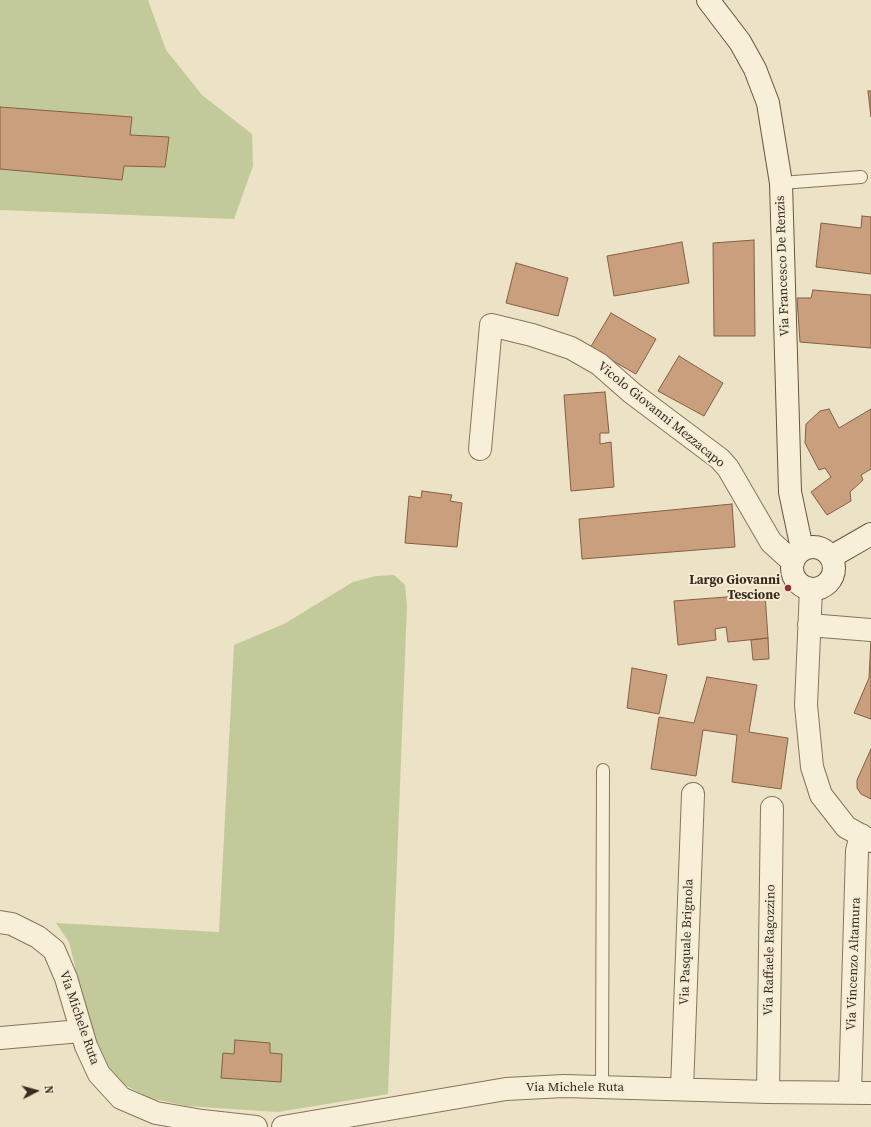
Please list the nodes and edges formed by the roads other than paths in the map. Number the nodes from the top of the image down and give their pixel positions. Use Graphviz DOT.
graph roads {
  1 [pos="708,0"];
  2 [pos="861,177"];
  3 [pos="781,183"];
  4 [pos="480,449"];
  5 [pos="871,534"];
  6 [pos="798,556"];
  7 [pos="831,557"];
  8 [pos="811,589"];
  9 [pos="809,625"];
  10 [pos="871,630"];
  11 [pos="603,770"];
  12 [pos="693,794"];
  13 [pos="772,808"];
  14 [pos="866,838"];
  15 [pos="0,922"];
  16 [pos="81,1031"];
  17 [pos="0,1038"];
  18 [pos="602,1087"];
  19 [pos="682,1090"];
  20 [pos="768,1092"];
  21 [pos="850,1093"];
  22 [pos="871,1093"];
  23 [pos="256,1127"];
  24 [pos="283,1127"];
  1 -- 3 [label="street, Via Francesco De Renzis"];
  2 -- 3 [label="lane"];
  3 -- 6 [label="street, Via Francesco De Renzis"];
  4 -- 6 [label="street, Vicolo Giovanni Mezzacapo"];
  5 -- 7 [label="street"];
  6 -- 7 [label="street"];
  6 -- 8 [label="street"];
  7 -- 8 [label="street"];
  8 -- 9 [label="street"];
  9 -- 10 [label="street"];
  9 -- 14 [label="street"];
  11 -- 18 [label="lane"];
  12 -- 19 [label="street, Via Pasquale Brignola"];
  13 -- 20 [label="street, Via Raffaele Ragozzino"];
  14 -- 21 [label="street, Via Vincenzo Altamura"];
  15 -- 16 [label="street, Via Michele Ruta"];
  16 -- 17 [label="street"];
  16 -- 23 [label="street, Via Michele Ruta"];
  18 -- 19 [label="street, Via Michele Ruta"];
  18 -- 24 [label="street, Via Michele Ruta"];
  19 -- 20 [label="street, Via Michele Ruta"];
  20 -- 21 [label="street, Via Michele Ruta"];
  21 -- 22 [label="street, Via Michele Ruta"];
}
